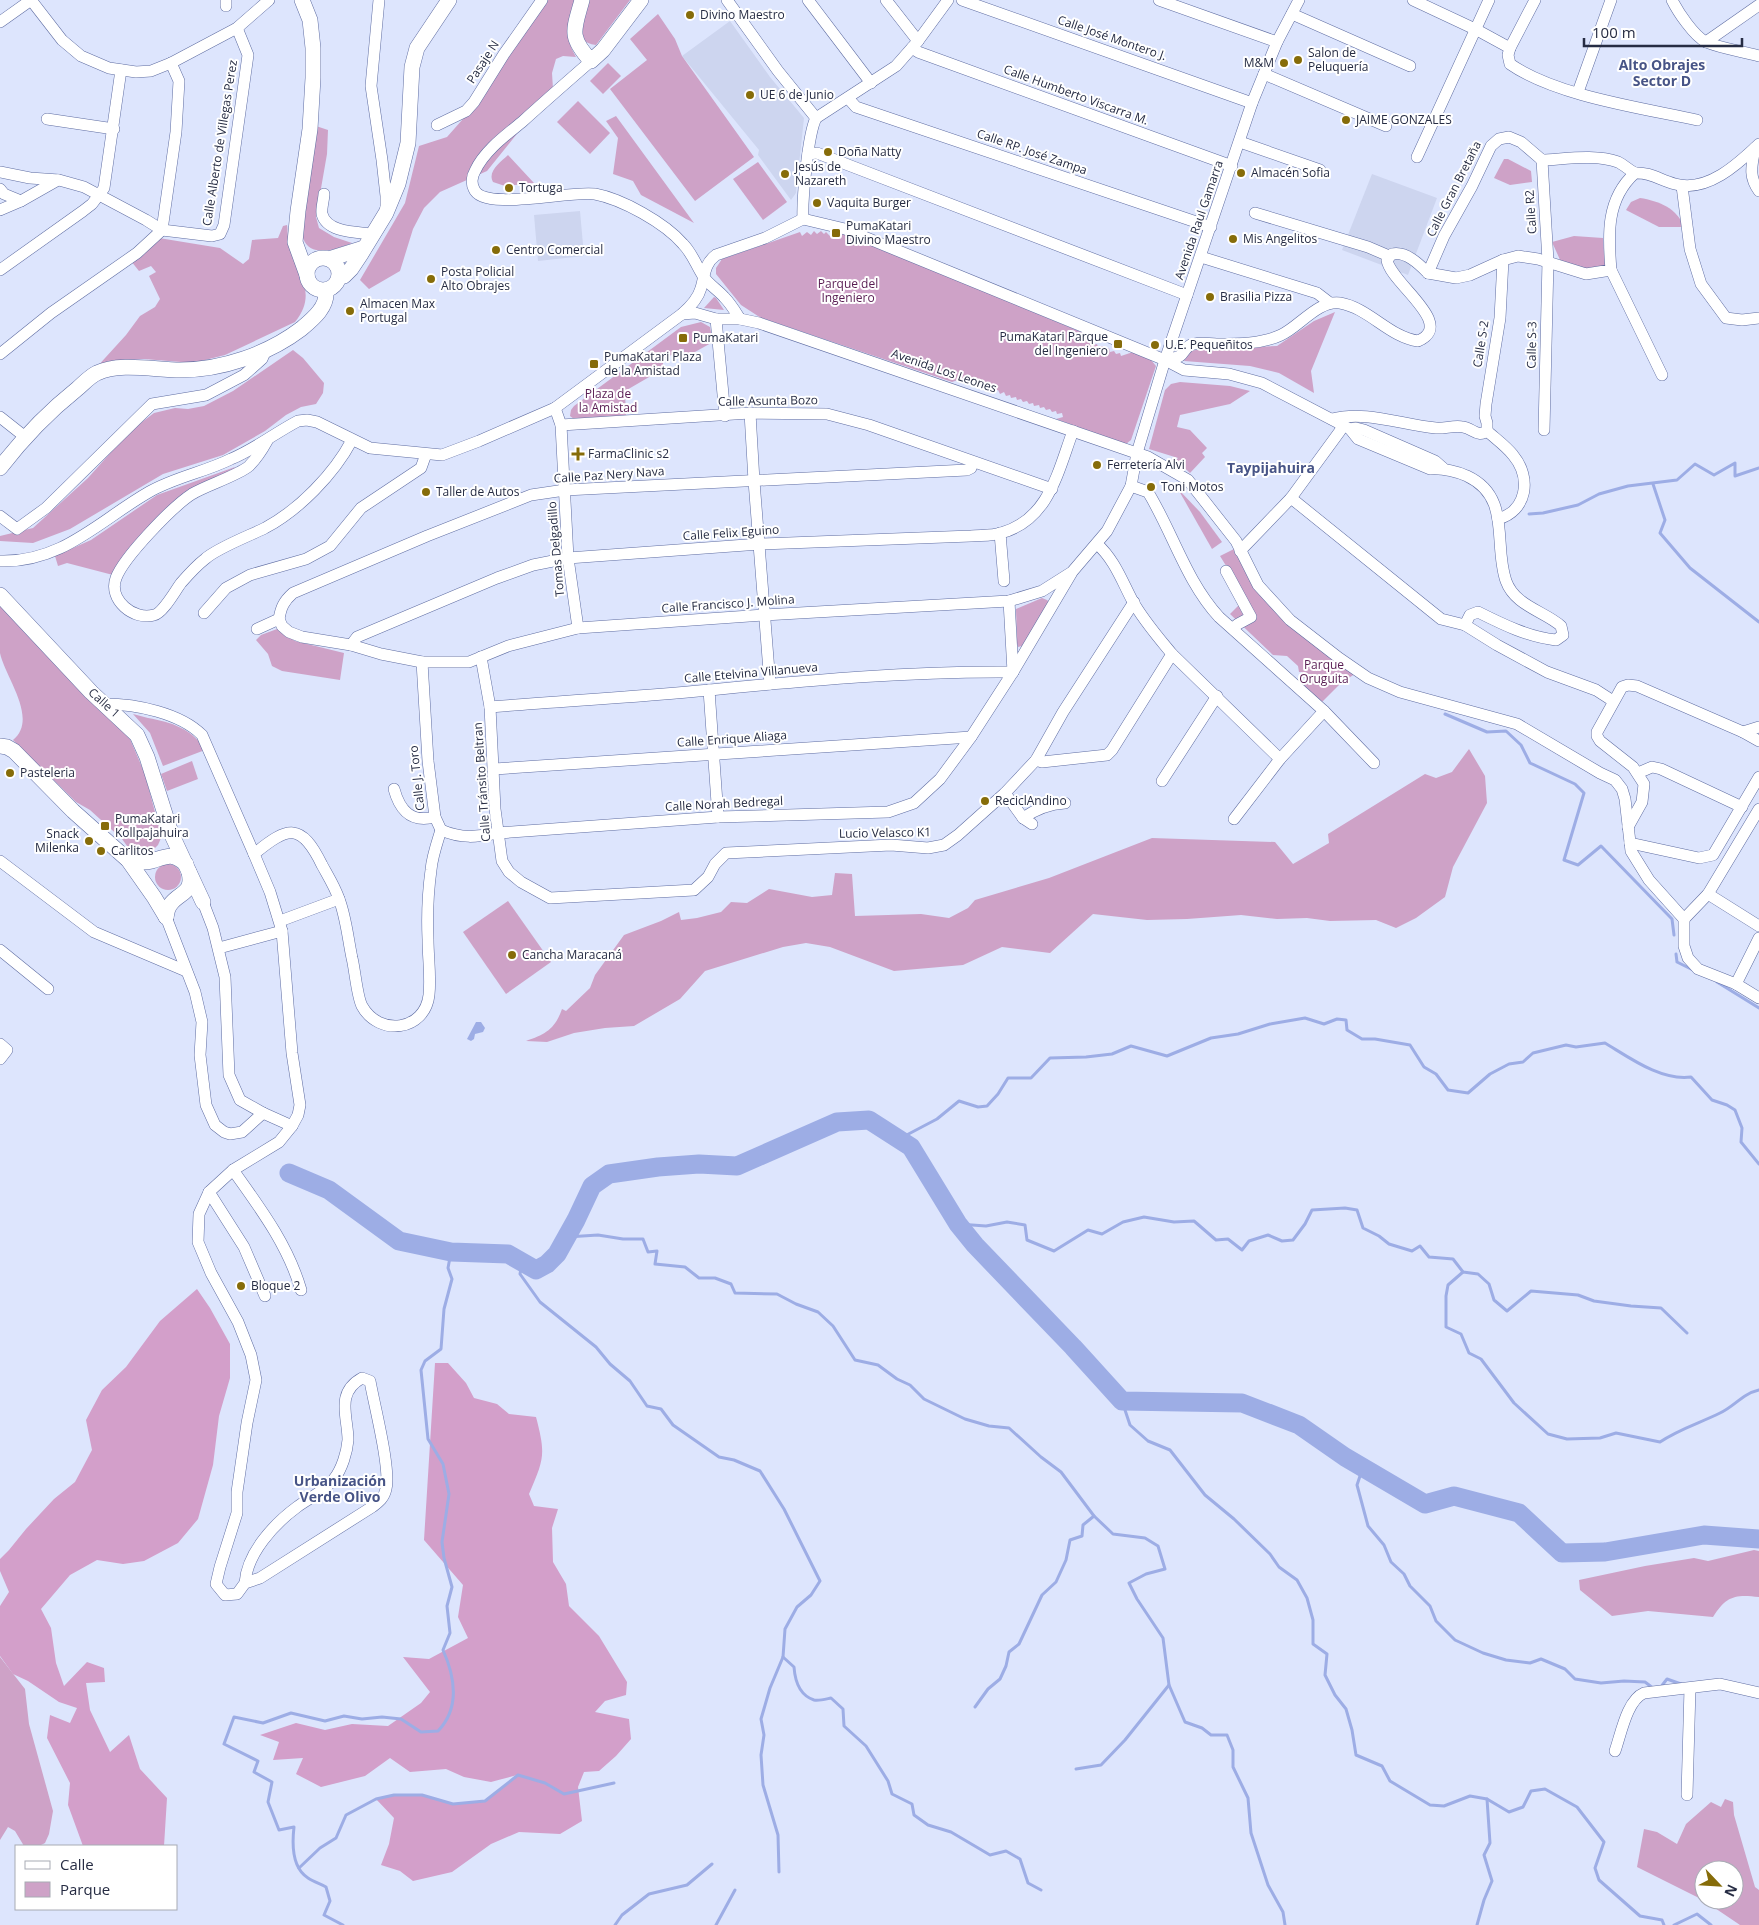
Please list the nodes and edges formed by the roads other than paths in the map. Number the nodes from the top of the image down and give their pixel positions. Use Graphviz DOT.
graph roads {
  1 [pos="31,0"];
  2 [pos="268,0"];
  3 [pos="302,0"];
  4 [pos="380,0"];
  5 [pos="449,0"];
  6 [pos="542,0"];
  7 [pos="582,0"];
  8 [pos="641,0"];
  9 [pos="727,0"];
  10 [pos="808,0"];
  11 [pos="886,0"];
  12 [pos="948,0"];
  13 [pos="962,0"];
  14 [pos="1159,0"];
  15 [pos="1299,0"];
  16 [pos="1413,0"];
  17 [pos="1489,0"];
  18 [pos="1535,0"];
  19 [pos="1611,0"];
  20 [pos="1672,0"];
  21 [pos="1759,5"];
  22 [pos="1292,14"];
  23 [pos="0,22"];
  24 [pos="237,28"];
  25 [pos="1477,30"];
  26 [pos="1278,42"];
  27 [pos="1706,42"];
  28 [pos="915,44"];
  29 [pos="1510,48"];
  30 [pos="1759,56"];
  31 [pos="591,61"];
  32 [pos="170,63"];
  33 [pos="1410,66"];
  34 [pos="121,70"];
  35 [pos="1264,74"];
  36 [pos="871,83"];
  37 [pos="1578,92"];
  38 [pos="848,98"];
  39 [pos="1252,103"];
  40 [pos="816,118"];
  41 [pos="47,119"];
  42 [pos="1697,120"];
  43 [pos="437,125"];
  44 [pos="1386,126"];
  45 [pos="114,129"];
  46 [pos="1240,142"];
  47 [pos="1757,146"];
  48 [pos="808,154"];
  49 [pos="1417,157"];
  50 [pos="1542,160"];
  51 [pos="1232,166"];
  52 [pos="1320,170"];
  53 [pos="0,172"];
  54 [pos="1635,173"];
  55 [pos="59,180"];
  56 [pos="1682,186"];
  57 [pos="0,189"];
  58 [pos="1759,191"];
  59 [pos="324,194"];
  60 [pos="98,195"];
  61 [pos="21,201"];
  62 [pos="0,210"];
  63 [pos="386,213"];
  64 [pos="1256,213"];
  65 [pos="803,218"];
  66 [pos="1210,227"];
  67 [pos="162,230"];
  68 [pos="296,233"];
  69 [pos="372,234"];
  70 [pos="364,248"];
  71 [pos="1389,256"];
  72 [pos="1201,257"];
  73 [pos="324,259"];
  74 [pos="1502,260"];
  75 [pos="1548,261"];
  76 [pos="0,270"];
  77 [pos="1611,270"];
  78 [pos="1428,273"];
  79 [pos="339,276"];
  80 [pos="703,277"];
  81 [pos="316,284"];
  82 [pos="1187,295"];
  83 [pos="1330,303"];
  84 [pos="682,314"];
  85 [pos="716,318"];
  86 [pos="1759,318"];
  87 [pos="740,319"];
  88 [pos="266,350"];
  89 [pos="0,354"];
  90 [pos="1165,360"];
  91 [pos="1662,375"];
  92 [pos="556,408"];
  93 [pos="750,413"];
  94 [pos="725,416"];
  95 [pos="0,417"];
  96 [pos="1342,424"];
  97 [pos="561,425"];
  98 [pos="1544,430"];
  99 [pos="1073,431"];
  100 [pos="1487,431"];
  101 [pos="24,436"];
  102 [pos="268,440"];
  103 [pos="352,440"];
  104 [pos="1137,453"];
  105 [pos="426,454"];
  106 [pos="972,462"];
  107 [pos="0,468"];
  108 [pos="754,481"];
  109 [pos="1131,486"];
  110 [pos="1052,489"];
  111 [pos="565,490"];
  112 [pos="1291,498"];
  113 [pos="0,516"];
  114 [pos="1498,519"];
  115 [pos="1000,534"];
  116 [pos="760,544"];
  117 [pos="1097,544"];
  118 [pos="1240,551"];
  119 [pos="568,558"];
  120 [pos="0,561"];
  121 [pos="1226,571"];
  122 [pos="1072,572"];
  123 [pos="1004,581"];
  124 [pos="0,596"];
  125 [pos="1009,602"];
  126 [pos="1134,602"];
  127 [pos="204,613"];
  128 [pos="764,615"];
  129 [pos="279,619"];
  130 [pos="1465,625"];
  131 [pos="578,628"];
  132 [pos="1233,628"];
  133 [pos="257,629"];
  134 [pos="351,645"];
  135 [pos="1172,654"];
  136 [pos="481,657"];
  137 [pos="422,662"];
  138 [pos="1013,672"];
  139 [pos="770,684"];
  140 [pos="709,690"];
  141 [pos="1217,696"];
  142 [pos="1613,701"];
  143 [pos="105,704"];
  144 [pos="490,707"];
  145 [pos="1324,711"];
  146 [pos="1759,727"];
  147 [pos="1743,732"];
  148 [pos="971,737"];
  149 [pos="1759,740"];
  150 [pos="0,746"];
  151 [pos="713,754"];
  152 [pos="1280,759"];
  153 [pos="1036,760"];
  154 [pos="1374,763"];
  155 [pos="494,770"];
  156 [pos="1638,773"];
  157 [pos="1759,777"];
  158 [pos="1162,781"];
  159 [pos="394,789"];
  160 [pos="1005,793"];
  161 [pos="1064,803"];
  162 [pos="1742,807"];
  163 [pos="1759,809"];
  164 [pos="435,817"];
  165 [pos="718,817"];
  166 [pos="1234,819"];
  167 [pos="1628,827"];
  168 [pos="441,830"];
  169 [pos="172,833"];
  170 [pos="498,834"];
  171 [pos="1630,842"];
  172 [pos="726,853"];
  173 [pos="254,854"];
  174 [pos="155,859"];
  175 [pos="128,860"];
  176 [pos="0,861"];
  177 [pos="187,867"];
  178 [pos="150,891"];
  179 [pos="1708,894"];
  180 [pos="178,898"];
  181 [pos="339,899"];
  182 [pos="203,902"];
  183 [pos="166,918"];
  184 [pos="1684,919"];
  185 [pos="281,926"];
  186 [pos="1759,926"];
  187 [pos="1759,938"];
  188 [pos="219,948"];
  189 [pos="0,950"];
  190 [pos="186,971"];
  191 [pos="1736,984"];
  192 [pos="48,989"];
  193 [pos="1759,998"];
  194 [pos="0,1044"];
  195 [pos="0,1060"];
  196 [pos="263,1114"];
  197 [pos="292,1126"];
  198 [pos="234,1170"];
  199 [pos="209,1192"];
  200 [pos="302,1290"];
  201 [pos="265,1296"];
  202 [pos="245,1583"];
  203 [pos="1690,1688"];
  204 [pos="1759,1693"];
  205 [pos="1615,1751"];
  206 [pos="1687,1795"];
  1 -- 23 [label="street"];
  1 -- 34 [label="street"];
  2 -- 24 [label="street"];
  3 -- 68 [label="main road"];
  4 -- 63 [label="street"];
  5 -- 63 [label="main road"];
  6 -- 43 [label="street, Pasaje N"];
  7 -- 31 [label="main road"];
  8 -- 31 [label="main road"];
  9 -- 40 [label="street"];
  10 -- 36 [label="street"];
  11 -- 28 [label="street, Calle Humberto Viscarra M."];
  12 -- 28 [label="street"];
  13 -- 39 [label="street, Calle José Montero J."];
  14 -- 26 [label="street"];
  15 -- 22 [label="street, Avenida Raul Gamarra"];
  16 -- 25 [label="street"];
  17 -- 25 [label="street"];
  18 -- 29 [label="street"];
  19 -- 37 [label="street"];
  20 -- 27 [label="street"];
  21 -- 27 [label="street"];
  22 -- 26 [label="street, Avenida Raul Gamarra"];
  22 -- 33 [label="street"];
  24 -- 32 [label="street"];
  24 -- 67 [label="street, Calle Alberto de Villegas Perez"];
  25 -- 29 [label="street"];
  25 -- 49 [label="street"];
  26 -- 35 [label="street, Avenida Raul Gamarra"];
  27 -- 30 [label="street"];
  28 -- 36 [label="street"];
  28 -- 51 [label="street, Calle Humberto Viscarra M."];
  29 -- 37 [label="street"];
  31 -- 80 [label="street"];
  32 -- 34 [label="street"];
  32 -- 67 [label="street"];
  34 -- 45 [label="street"];
  35 -- 39 [label="street, Avenida Raul Gamarra"];
  35 -- 44 [label="street"];
  36 -- 38 [label="street"];
  37 -- 42 [label="street"];
  38 -- 40 [label="street"];
  38 -- 66 [label="street, Calle RP. José Zampa"];
  39 -- 46 [label="street, Avenida Raul Gamarra"];
  40 -- 48 [label="street"];
  41 -- 45 [label="street"];
  45 -- 60 [label="street"];
  46 -- 51 [label="street, Avenida Raul Gamarra"];
  46 -- 52 [label="street"];
  47 -- 56 [label="street"];
  47 -- 58 [label="street"];
  48 -- 65 [label="street"];
  48 -- 82 [label="street"];
  50 -- 54 [label="street"];
  50 -- 75 [label="street, Calle R2"];
  50 -- 78 [label="street, Calle Gran Bretaña"];
  51 -- 66 [label="street, Avenida Raul Gamarra"];
  53 -- 55 [label="street"];
  54 -- 56 [label="street"];
  54 -- 77 [label="street"];
  55 -- 60 [label="street"];
  55 -- 61 [label="street"];
  56 -- 86 [label="street"];
  57 -- 61 [label="street"];
  59 -- 69 [label="street"];
  60 -- 67 [label="street"];
  60 -- 76 [label="street"];
  61 -- 62 [label="street"];
  63 -- 69 [label="main road"];
  64 -- 71 [label="street"];
  65 -- 80 [label="street"];
  65 -- 90 [label="street"];
  66 -- 72 [label="street, Avenida Raul Gamarra"];
  67 -- 89 [label="street"];
  68 -- 73 [label="main road"];
  68 -- 81 [label="main road"];
  69 -- 70 [label="main road"];
  70 -- 73 [label="main road"];
  70 -- 79 [label="main road"];
  71 -- 78 [label="street"];
  71 -- 83 [label="street"];
  72 -- 82 [label="street, Avenida Raul Gamarra"];
  72 -- 83 [label="street"];
  73 -- 79 [label="main road"];
  73 -- 81 [label="main road"];
  74 -- 75 [label="street"];
  74 -- 78 [label="street"];
  74 -- 100 [label="street, Calle S-2"];
  75 -- 77 [label="street"];
  75 -- 98 [label="street, Calle S-3"];
  77 -- 91 [label="street"];
  79 -- 81 [label="main road"];
  80 -- 84 [label="street"];
  80 -- 87 [label="street"];
  81 -- 88 [label="main road"];
  82 -- 90 [label="street, Avenida Raul Gamarra"];
  83 -- 90 [label="street"];
  84 -- 85 [label="street, Avenida Los Leones"];
  84 -- 92 [label="street"];
  85 -- 87 [label="street, Avenida Los Leones"];
  85 -- 94 [label="street"];
  87 -- 99 [label="street, Avenida Los Leones"];
  88 -- 101 [label="main road"];
  88 -- 113 [label="street"];
  90 -- 96 [label="street"];
  90 -- 104 [label="street, Avenida Raul Gamarra"];
  92 -- 97 [label="street, Tomas Delgadillo"];
  92 -- 105 [label="street"];
  93 -- 94 [label="street, Calle Asunta Bozo"];
  93 -- 106 [label="street, Calle Asunta Bozo"];
  93 -- 108 [label="street"];
  94 -- 97 [label="street, Calle Asunta Bozo"];
  95 -- 101 [label="street"];
  96 -- 100 [label="street"];
  96 -- 112 [label="street"];
  96 -- 114 [label="street"];
  97 -- 111 [label="street, Tomas Delgadillo"];
  99 -- 104 [label="street, Avenida Los Leones"];
  99 -- 110 [label="street, Calle Felix Eguino"];
  100 -- 114 [label="street"];
  101 -- 107 [label="main road"];
  102 -- 103 [label="street"];
  102 -- 103 [label="street"];
  102 -- 120 [label="street"];
  103 -- 105 [label="street"];
  104 -- 109 [label="street, Calle Francisco J. Molina"];
  104 -- 118 [label="street, Avenida Los Leones"];
  105 -- 127 [label="street"];
  106 -- 108 [label="street, Calle Paz Nery Nava"];
  106 -- 110 [label="street, Calle Asunta Bozo"];
  108 -- 111 [label="street, Calle Paz Nery Nava"];
  108 -- 116 [label="street"];
  109 -- 117 [label="street, Calle Francisco J. Molina"];
  109 -- 132 [label="street"];
  110 -- 115 [label="street, Calle Felix Eguino"];
  111 -- 119 [label="street, Tomas Delgadillo"];
  111 -- 129 [label="street, Calle Paz Nery Nava"];
  112 -- 118 [label="street"];
  112 -- 130 [label="street"];
  114 -- 130 [label="street"];
  115 -- 116 [label="street, Calle Felix Eguino"];
  115 -- 123 [label="street"];
  116 -- 119 [label="street, Calle Felix Eguino"];
  116 -- 128 [label="street"];
  117 -- 122 [label="street, Calle Francisco J. Molina"];
  117 -- 126 [label="street"];
  118 -- 167 [label="street, Avenida Los Leones"];
  119 -- 131 [label="street, Tomas Delgadillo"];
  119 -- 134 [label="street, Calle Felix Eguino"];
  121 -- 132 [label="street"];
  122 -- 125 [label="street, Calle Francisco J. Molina"];
  122 -- 138 [label="street, Calle Norah Bedregal"];
  124 -- 143 [label="main road, Calle 1"];
  125 -- 128 [label="street, Calle Francisco J. Molina"];
  125 -- 138 [label="street"];
  126 -- 135 [label="street"];
  126 -- 153 [label="street, Lucio Velasco K1"];
  128 -- 131 [label="street, Calle Francisco J. Molina"];
  128 -- 139 [label="street"];
  129 -- 133 [label="street"];
  129 -- 134 [label="street, Calle Francisco J. Molina"];
  130 -- 142 [label="street"];
  131 -- 136 [label="street, Calle Francisco J. Molina"];
  132 -- 145 [label="street"];
  134 -- 137 [label="street, Calle Francisco J. Molina"];
  135 -- 141 [label="street"];
  135 -- 153 [label="street"];
  136 -- 137 [label="street, Calle Francisco J. Molina"];
  136 -- 144 [label="street, Calle Tránsito Beltran"];
  137 -- 164 [label="street, Calle J. Toro"];
  138 -- 139 [label="street, Calle Etelvina Villanueva"];
  138 -- 148 [label="street, Calle Norah Bedregal"];
  139 -- 140 [label="street, Calle Etelvina Villanueva"];
  140 -- 144 [label="street, Calle Etelvina Villanueva"];
  140 -- 151 [label="street"];
  141 -- 152 [label="street"];
  141 -- 158 [label="street"];
  142 -- 147 [label="street"];
  142 -- 156 [label="street"];
  143 -- 169 [label="main road, Calle 1"];
  143 -- 173 [label="street"];
  144 -- 155 [label="street, Calle Tránsito Beltran"];
  145 -- 152 [label="street"];
  145 -- 154 [label="street"];
  146 -- 147 [label="street"];
  147 -- 149 [label="street"];
  148 -- 151 [label="street, Calle Enrique Aliaga"];
  148 -- 165 [label="street, Calle Norah Bedregal"];
  150 -- 175 [label="main road"];
  151 -- 155 [label="street, Calle Enrique Aliaga"];
  151 -- 165 [label="street"];
  152 -- 166 [label="street"];
  153 -- 160 [label="street, Lucio Velasco K1"];
  155 -- 170 [label="street, Calle Tránsito Beltran"];
  156 -- 162 [label="street"];
  156 -- 167 [label="street"];
  157 -- 162 [label="street"];
  159 -- 164 [label="street"];
  160 -- 161 [label="street"];
  160 -- 172 [label="street, Lucio Velasco K1"];
  162 -- 171 [label="street"];
  163 -- 179 [label="street"];
  164 -- 168 [label="street, Calle J. Toro"];
  165 -- 170 [label="street, Calle Norah Bedregal"];
  167 -- 171 [label="street, Avenida Los Leones"];
  168 -- 170 [label="street"];
  168 -- 181 [label="street"];
  169 -- 174 [label="main road"];
  169 -- 177 [label="main road, Calle 1"];
  170 -- 172 [label="street, Calle Tránsito Beltran"];
  171 -- 184 [label="street, Avenida Los Leones"];
  173 -- 181 [label="street"];
  173 -- 185 [label="street"];
  174 -- 175 [label="main road"];
  174 -- 177 [label="main road"];
  174 -- 178 [label="main road"];
  175 -- 178 [label="main road"];
  176 -- 190 [label="street"];
  177 -- 180 [label="main road"];
  177 -- 182 [label="main road, Calle 1"];
  178 -- 180 [label="main road"];
  178 -- 183 [label="main road"];
  179 -- 184 [label="street"];
  179 -- 186 [label="street"];
  180 -- 182 [label="main road"];
  180 -- 183 [label="main road"];
  181 -- 185 [label="street"];
  182 -- 188 [label="street"];
  183 -- 190 [label="street"];
  184 -- 191 [label="street"];
  185 -- 188 [label="street"];
  185 -- 197 [label="street"];
  187 -- 191 [label="street"];
  188 -- 196 [label="street"];
  189 -- 192 [label="street"];
  190 -- 196 [label="street"];
  191 -- 193 [label="street"];
  194 -- 195 [label="street"];
  196 -- 197 [label="street"];
  197 -- 198 [label="street"];
  198 -- 199 [label="street"];
  198 -- 200 [label="street"];
  199 -- 201 [label="street"];
  199 -- 202 [label="street"];
  202 -- 202 [label="street"];
  203 -- 204 [label="street"];
  203 -- 205 [label="street"];
  203 -- 206 [label="street"];
}
